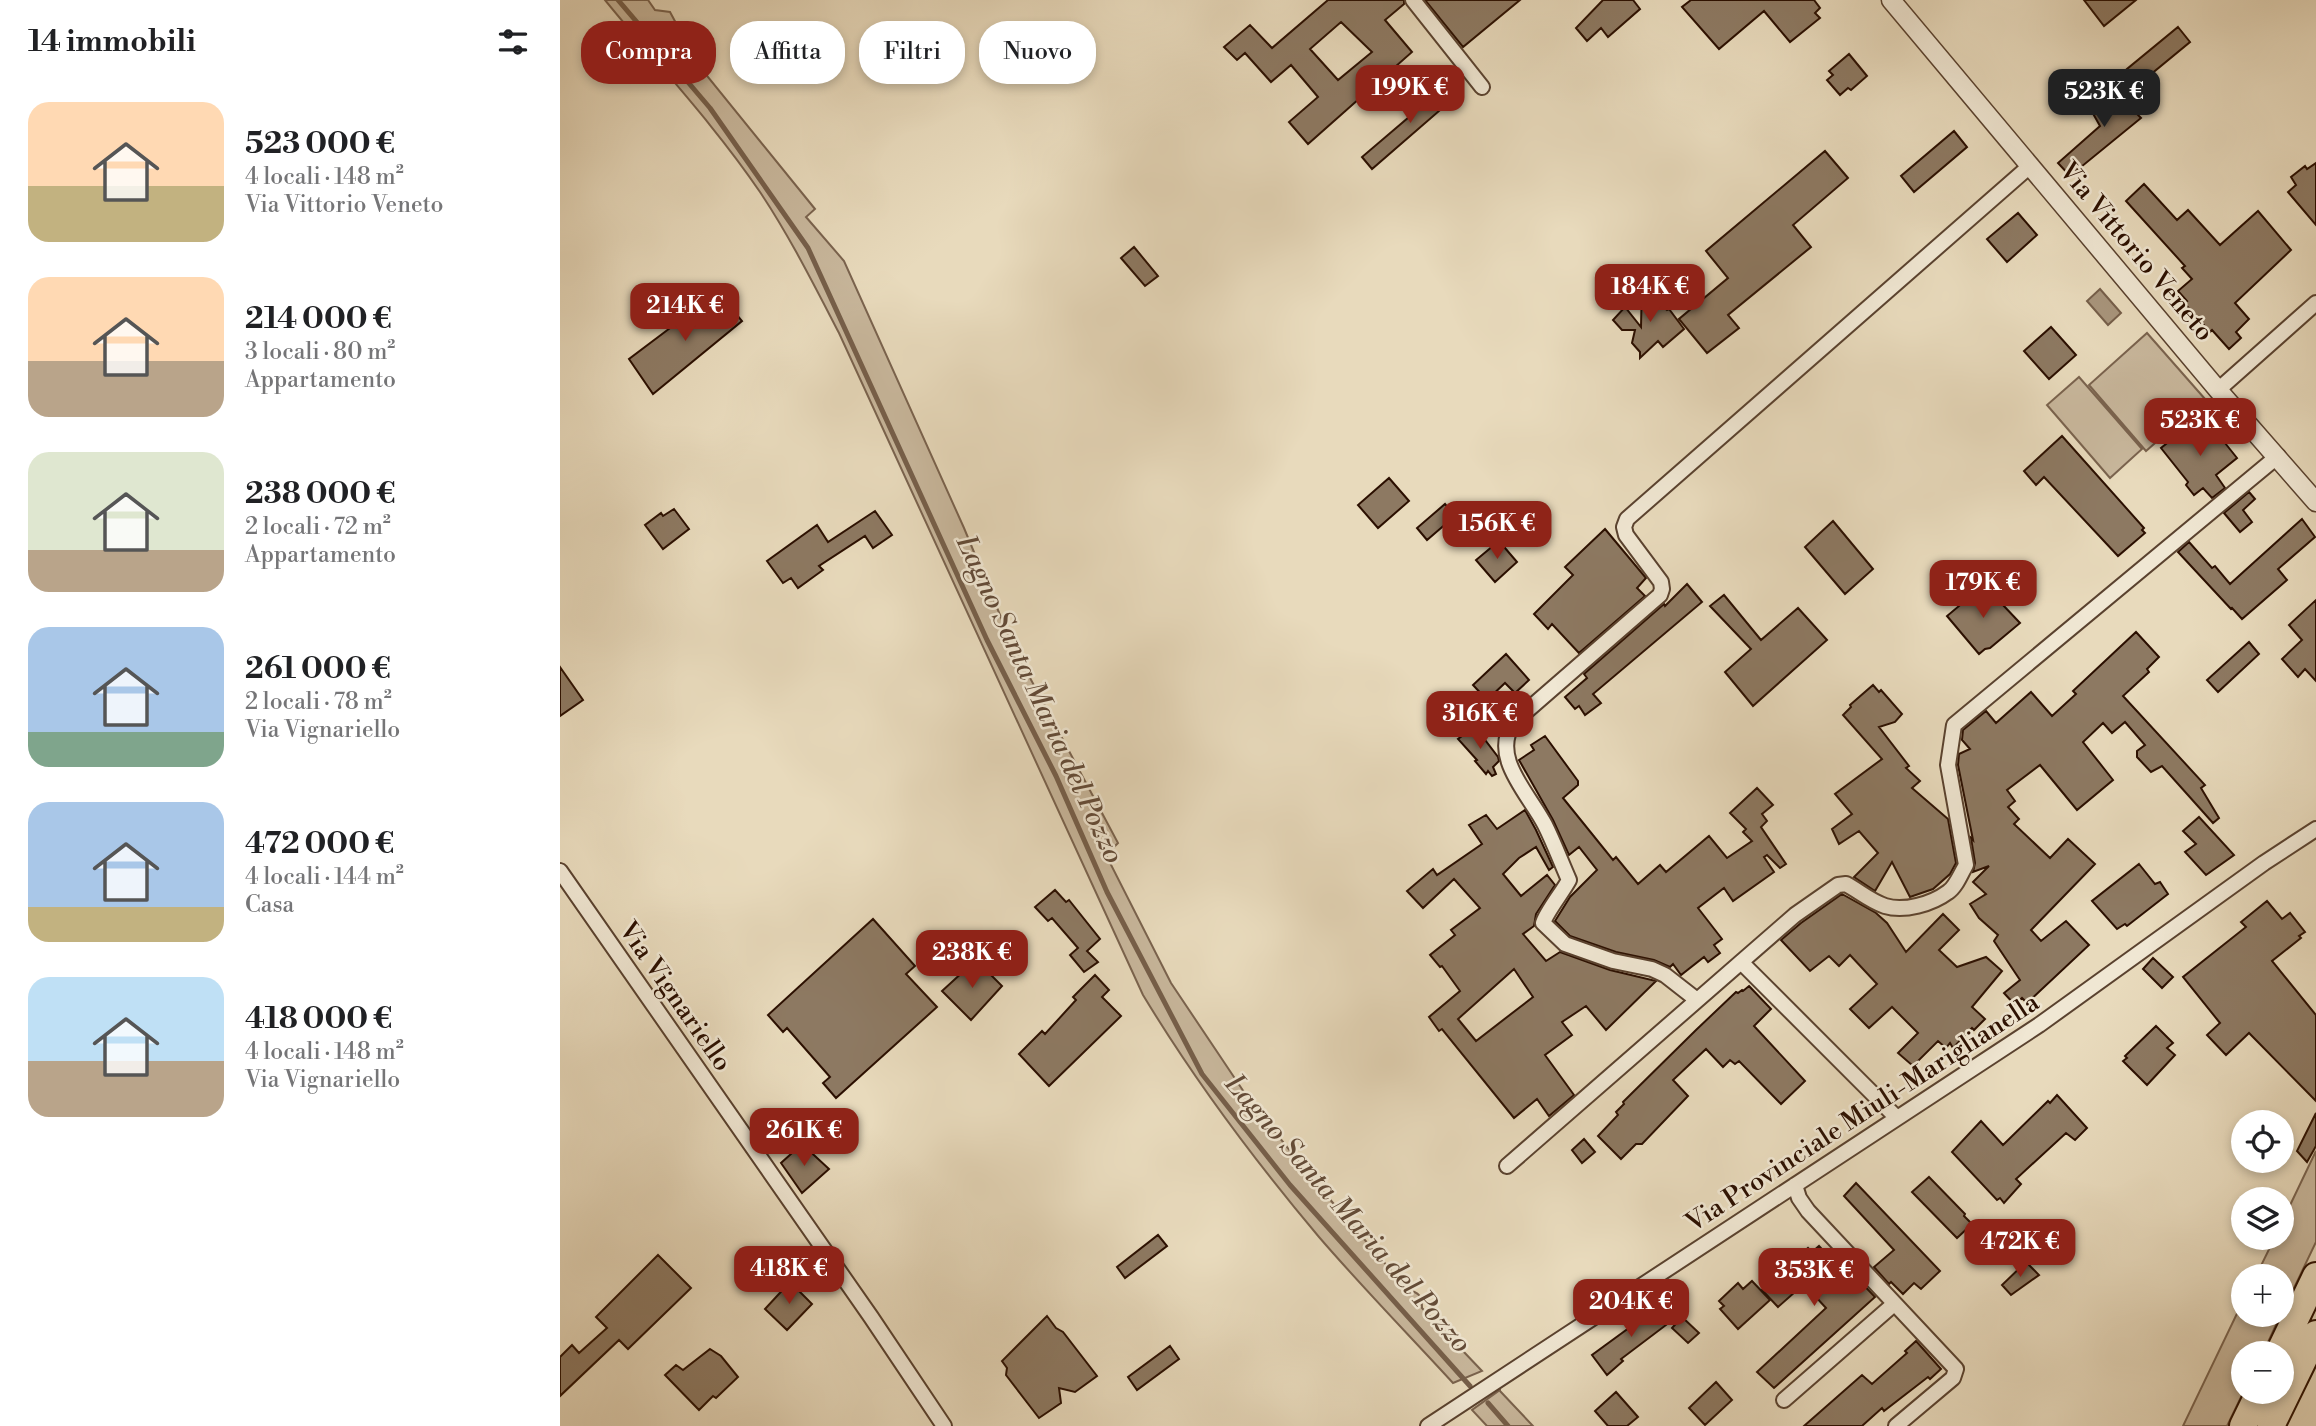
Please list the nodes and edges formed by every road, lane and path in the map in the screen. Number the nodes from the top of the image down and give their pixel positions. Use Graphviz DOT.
graph roads {
  1 [pos="1412,0"];
  2 [pos="1891,0"];
  3 [pos="1482,87"];
  4 [pos="2031,165"];
  5 [pos="2316,303"];
  6 [pos="2218,390"];
  7 [pos="2278,457"];
  8 [pos="2316,502"];
  9 [pos="2316,829"];
  10 [pos="560,871"];
  11 [pos="1741,962"];
  12 [pos="1698,1000"];
  13 [pos="1896,1117"];
  14 [pos="1507,1166"];
  15 [pos="1795,1185"];
  16 [pos="2316,1276"];
  17 [pos="1894,1304"];
  18 [pos="2316,1334"];
  19 [pos="2285,1341"];
  20 [pos="1784,1400"];
  21 [pos="2254,1404"];
  22 [pos="944,1426"];
  23 [pos="1429,1426"];
  24 [pos="1896,1426"];
  25 [pos="2243,1426"];
  26 [pos="2271,1426"];
  1 -- 3 [label="street"];
  2 -- 4 [label="street, Via Vittorio Veneto"];
  4 -- 6 [label="street, Via Vittorio Veneto"];
  4 -- 12 [label="street"];
  5 -- 6 [label="street"];
  6 -- 7 [label="street, Via Vittorio Veneto"];
  7 -- 8 [label="street, Via Vittorio Veneto"];
  7 -- 11 [label="street"];
  9 -- 13 [label="street, Via Provinciale Miuli-Mariglianella"];
  10 -- 22 [label="street, Via Vignariello"];
  11 -- 12 [label="street"];
  11 -- 13 [label="street"];
  12 -- 14 [label="street"];
  13 -- 15 [label="street, Via Provinciale Miuli-Mariglianella"];
  15 -- 17 [label="street"];
  15 -- 23 [label="street, Via Provinciale Miuli-Mariglianella"];
  16 -- 19 [label="highway"];
  17 -- 20 [label="street"];
  17 -- 24 [label="street"];
  18 -- 26 [label="highway"];
  21 -- 25 [label="highway"];
}
